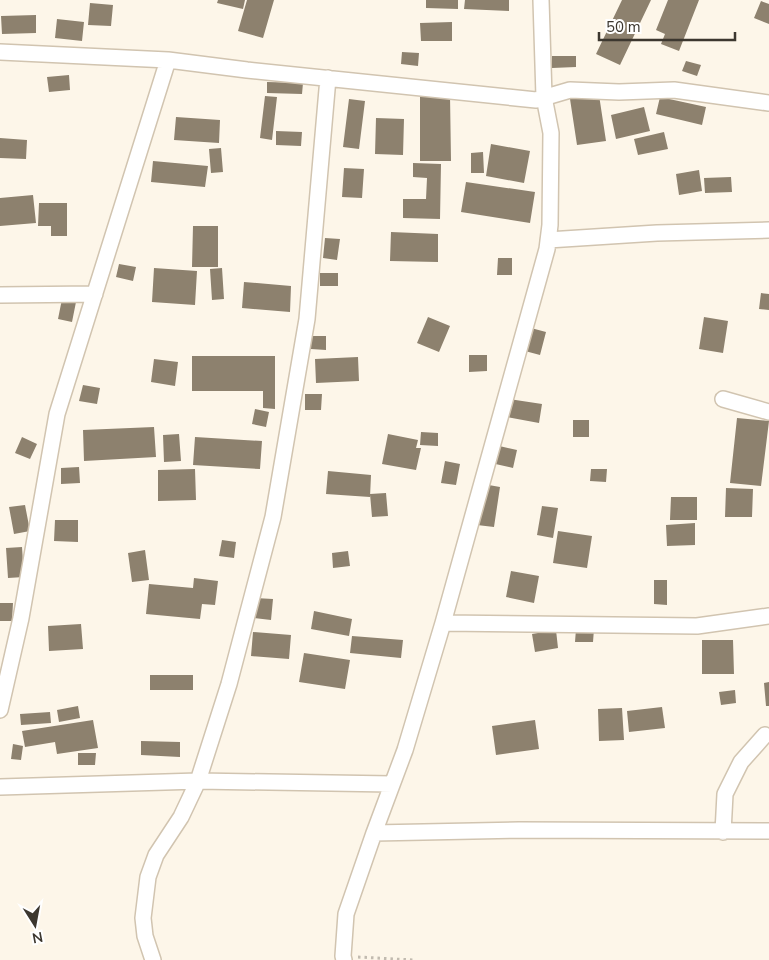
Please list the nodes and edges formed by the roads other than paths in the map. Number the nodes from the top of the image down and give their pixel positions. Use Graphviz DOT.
graph roads {
  1 [pos="541,0"];
  2 [pos="0,52"];
  3 [pos="168,60"];
  4 [pos="328,78"];
  5 [pos="544,97"];
  6 [pos="769,103"];
  7 [pos="769,230"];
  8 [pos="548,240"];
  9 [pos="95,294"];
  10 [pos="0,295"];
  11 [pos="723,399"];
  12 [pos="769,412"];
  13 [pos="769,616"];
  14 [pos="443,622"];
  15 [pos="0,710"];
  16 [pos="764,735"];
  17 [pos="198,781"];
  18 [pos="392,784"];
  19 [pos="0,788"];
  20 [pos="769,831"];
  21 [pos="723,832"];
  22 [pos="374,833"];
  23 [pos="344,958"];
  24 [pos="153,960"];
  1 -- 5 [label="street"];
  2 -- 3 [label="street"];
  3 -- 4 [label="street"];
  3 -- 9 [label="street"];
  4 -- 5 [label="street"];
  4 -- 17 [label="street"];
  5 -- 6 [label="street"];
  5 -- 8 [label="street"];
  7 -- 8 [label="street"];
  8 -- 14 [label="street"];
  9 -- 10 [label="street"];
  9 -- 15 [label="street"];
  11 -- 12 [label="street"];
  13 -- 14 [label="street"];
  14 -- 18 [label="street"];
  16 -- 21 [label="street"];
  17 -- 18 [label="street"];
  17 -- 19 [label="street"];
  17 -- 24 [label="street"];
  18 -- 22 [label="street"];
  20 -- 21 [label="street"];
  21 -- 22 [label="street"];
  22 -- 23 [label="street"];
}
